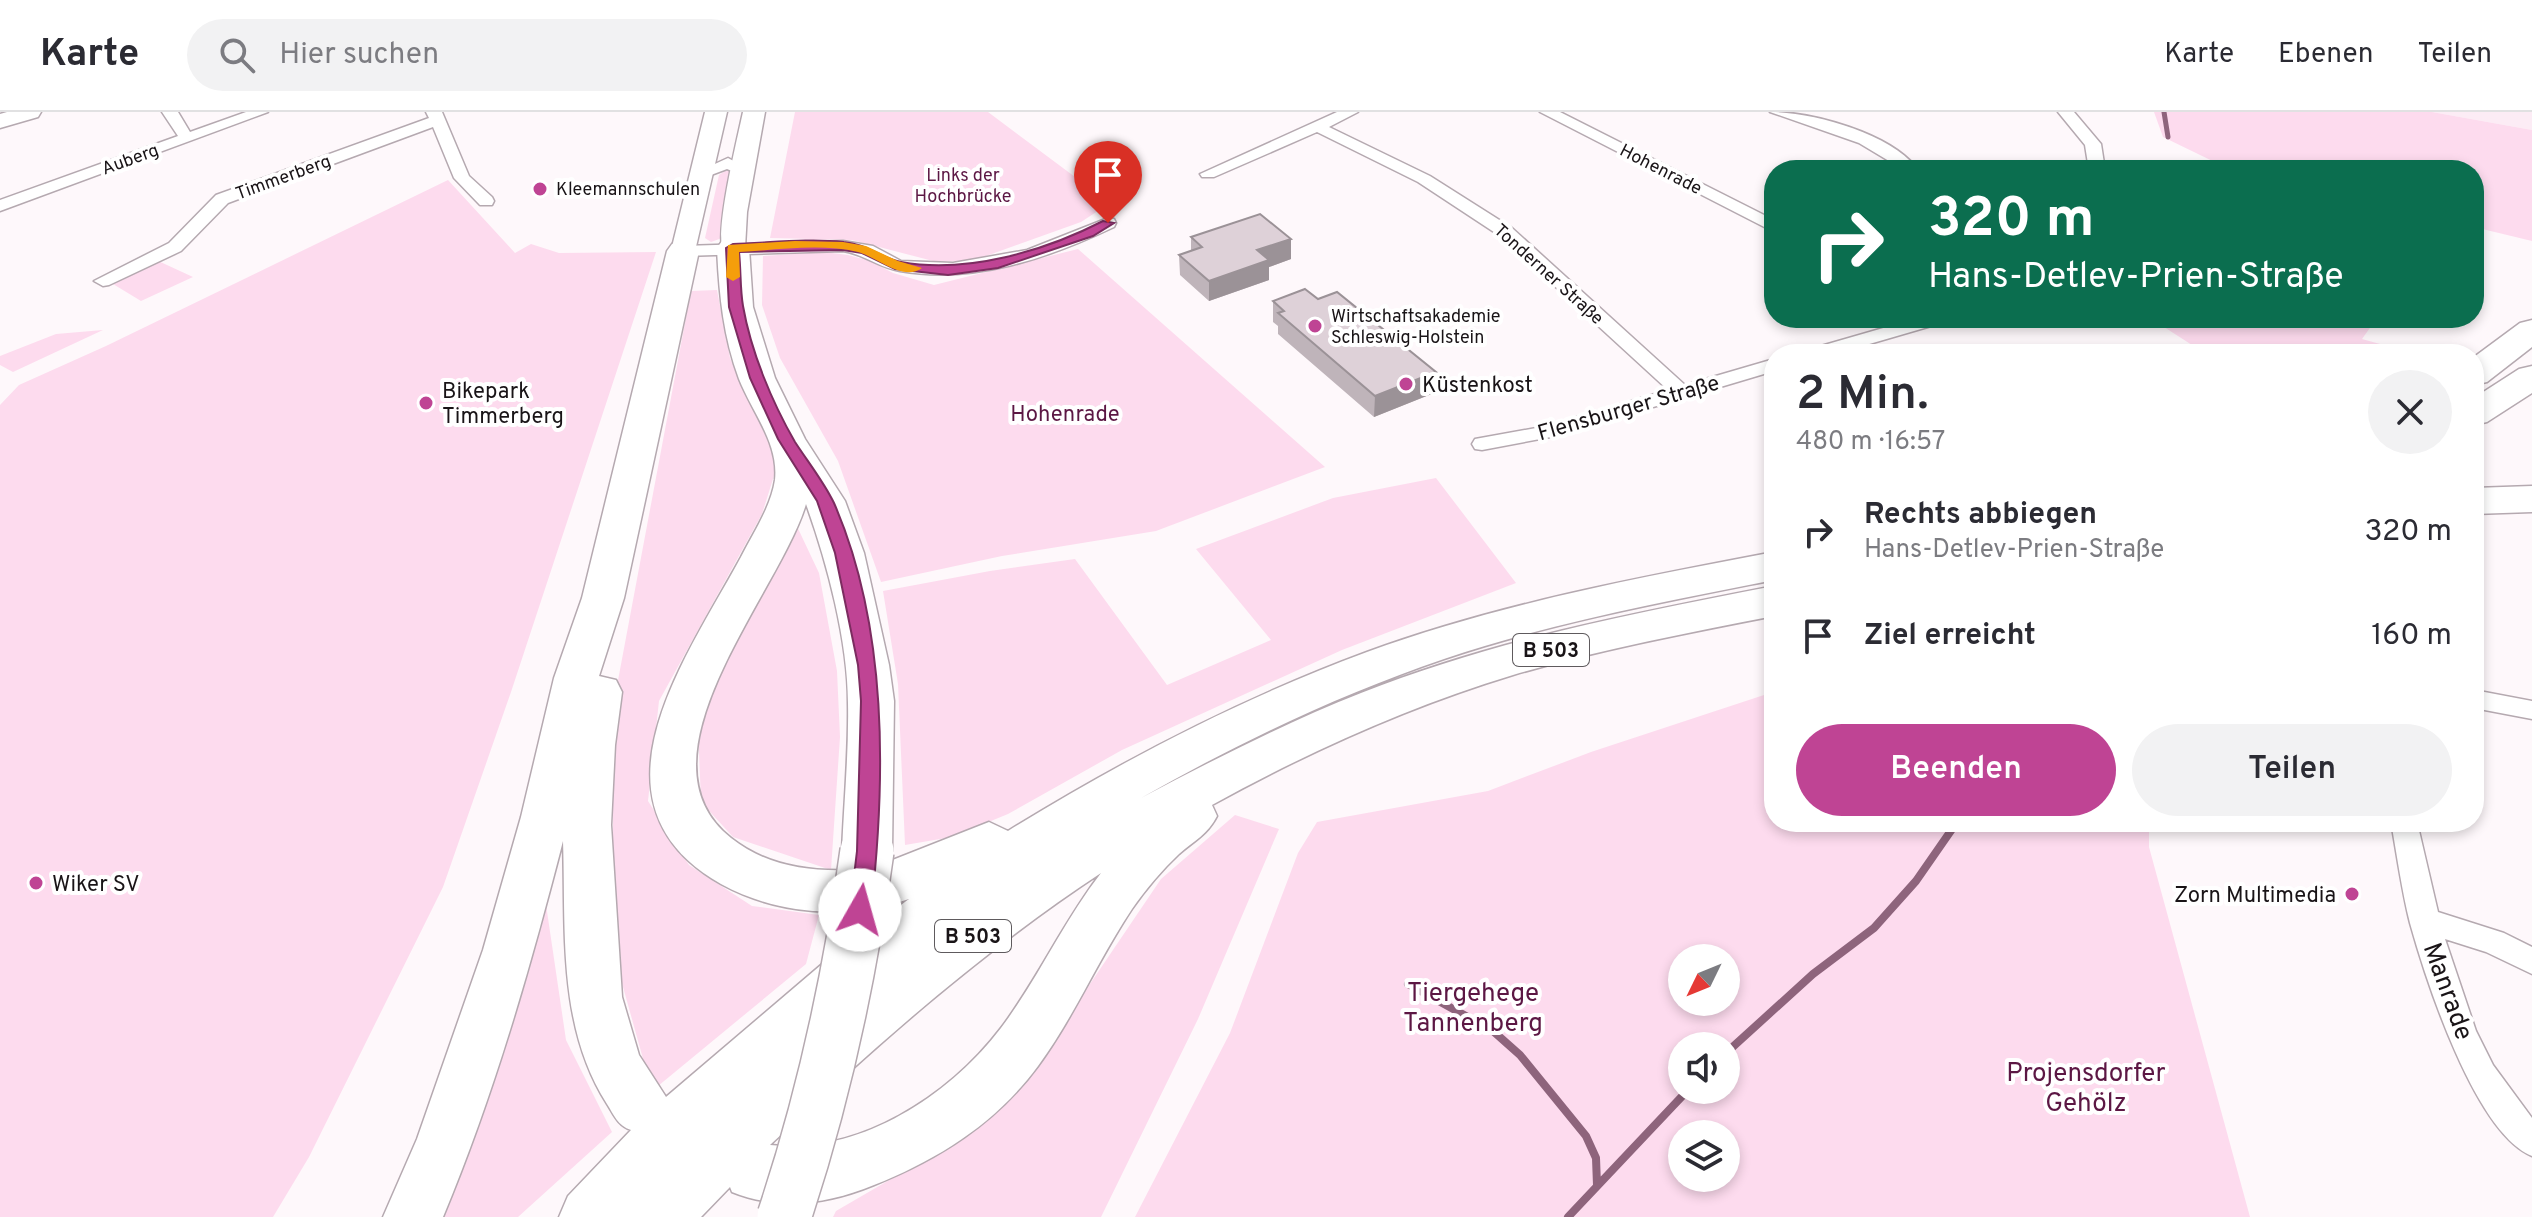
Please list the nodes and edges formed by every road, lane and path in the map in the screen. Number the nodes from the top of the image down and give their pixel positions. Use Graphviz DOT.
graph roads {
  1 [pos="30,112"];
  2 [pos="170,112"];
  3 [pos="260,112"];
  4 [pos="716,112"];
  5 [pos="754,112"];
  6 [pos="1350,112"];
  7 [pos="1778,112"];
  8 [pos="2066,112"];
  9 [pos="1555,113"];
  10 [pos="436,116"];
  11 [pos="0,121"];
  12 [pos="1320,128"];
  13 [pos="187,139"];
  14 [pos="1901,160"];
  15 [pos="2095,160"];
  16 [pos="744,171"];
  17 [pos="703,173"];
  18 [pos="1208,174"];
  19 [pos="486,201"];
  20 [pos="0,206"];
  21 [pos="1764,222"];
  22 [pos="1108,223"];
  23 [pos="733,248"];
  24 [pos="683,251"];
  25 [pos="103,281"];
  26 [pos="1904,328"];
  27 [pos="2532,330"];
  28 [pos="1848,344"];
  29 [pos="2484,366"];
  30 [pos="1764,368"];
  31 [pos="2532,377"];
  32 [pos="1681,392"];
  33 [pos="2484,408"];
  34 [pos="1482,444"];
  35 [pos="792,450"];
  36 [pos="2532,499"];
  37 [pos="2484,501"];
  38 [pos="1764,568"];
  39 [pos="603,598"];
  40 [pos="1764,603"];
  41 [pos="2484,701"];
  42 [pos="2532,710"];
  43 [pos="1336,724"];
  44 [pos="1116,789"];
  45 [pos="2406,832"];
  46 [pos="2423,920"];
  47 [pos="2532,961"];
  48 [pos="642,1108"];
  49 [pos="2532,1141"];
  50 [pos="753,1172"];
  51 [pos="413,1217"];
  52 [pos="589,1217"];
  53 [pos="659,1217"];
  54 [pos="784,1217"];
  1 -- 11 [label="main road"];
  2 -- 13 [label="street"];
  3 -- 13 [label="street, Auberg"];
  4 -- 17 [label="main road"];
  5 -- 16 [label="main road"];
  6 -- 12 [label="street"];
  7 -- 14 [label="street"];
  8 -- 15 [label="street"];
  9 -- 21 [label="street, Hohenrade"];
  10 -- 19 [label="street"];
  10 -- 25 [label="street, Timmerberg"];
  12 -- 18 [label="street"];
  12 -- 32 [label="street, Tonderner Straße"];
  13 -- 20 [label="street, Auberg"];
  16 -- 17 [label="street"];
  16 -- 23 [label="main road"];
  17 -- 24 [label="main road"];
  22 -- 23 [label="street"];
  23 -- 24 [label="street"];
  23 -- 35 [label="highway"];
  24 -- 39 [label="highway"];
  26 -- 28 [label="street"];
  27 -- 29 [label="highway"];
  30 -- 32 [label="street, Flensburger Straße"];
  31 -- 33 [label="highway"];
  32 -- 34 [label="street, Flensburger Straße"];
  35 -- 44 [label="highway"];
  35 -- 54 [label="highway, bridge"];
  36 -- 37 [label="highway"];
  38 -- 44 [label="highway, B 503"];
  39 -- 48 [label="highway"];
  39 -- 51 [label="highway"];
  40 -- 43 [label="highway, B 503"];
  41 -- 42 [label="street"];
  43 -- 50 [label="highway, B 503"];
  43 -- 53 [label="highway, B 503"];
  44 -- 52 [label="highway, B 503"];
  45 -- 46 [label="street, Manrade"];
  46 -- 47 [label="street"];
  46 -- 49 [label="street, Manrade"];
}
